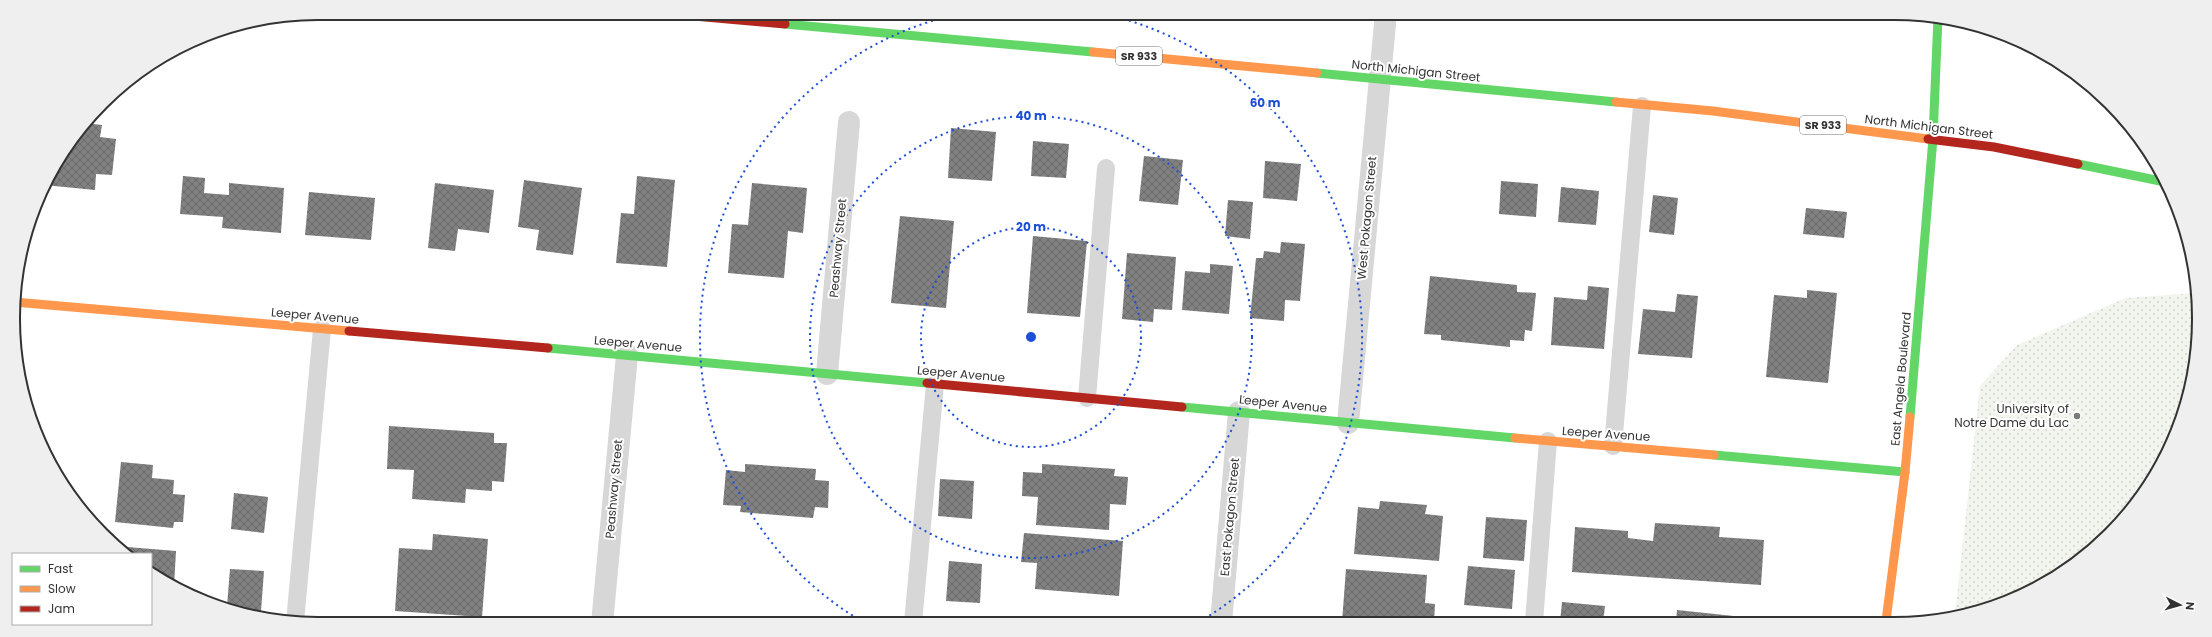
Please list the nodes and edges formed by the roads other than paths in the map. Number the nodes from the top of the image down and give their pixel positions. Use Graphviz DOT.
graph roads {
  1 [pos="735,20"];
  2 [pos="1385,20"];
  3 [pos="1938,24"];
  4 [pos="1379,80"];
  5 [pos="1642,106"];
  6 [pos="849,122"];
  7 [pos="1933,138"];
  8 [pos="1106,168"];
  9 [pos="2158,181"];
  10 [pos="21,303"];
  11 [pos="322,329"];
  12 [pos="627,355"];
  13 [pos="827,374"];
  14 [pos="935,384"];
  15 [pos="1087,398"];
  16 [pos="1239,412"];
  17 [pos="1348,423"];
  18 [pos="1548,441"];
  19 [pos="1613,446"];
  20 [pos="1905,472"];
  21 [pos="296,616"];
  22 [pos="603,617"];
  23 [pos="914,617"];
  24 [pos="1222,617"];
  25 [pos="1534,617"];
  26 [pos="1887,617"];
  1 -- 4 [label="street, North Michigan Street / SR 933"];
  2 -- 4 [label="street, West Pokagon Street"];
  3 -- 7 [label="street, East Angela Boulevard"];
  4 -- 5 [label="street, North Michigan Street / SR 933"];
  4 -- 17 [label="street, West Pokagon Street"];
  5 -- 7 [label="street, North Michigan Street / SR 933"];
  5 -- 19 [label="lane"];
  6 -- 13 [label="street, Peashway Street"];
  7 -- 9 [label="street, North Michigan Street / SR 933"];
  7 -- 20 [label="street, East Angela Boulevard"];
  8 -- 15 [label="lane"];
  10 -- 11 [label="street, Leeper Avenue"];
  11 -- 12 [label="street, Leeper Avenue"];
  11 -- 21 [label="lane"];
  12 -- 13 [label="street, Leeper Avenue"];
  12 -- 22 [label="street, Peashway Street"];
  13 -- 14 [label="street, Leeper Avenue"];
  14 -- 15 [label="street, Leeper Avenue"];
  14 -- 23 [label="lane"];
  15 -- 16 [label="street, Leeper Avenue"];
  16 -- 17 [label="street, Leeper Avenue"];
  16 -- 24 [label="street, East Pokagon Street"];
  17 -- 18 [label="street, Leeper Avenue"];
  18 -- 19 [label="street, Leeper Avenue"];
  18 -- 25 [label="lane"];
  19 -- 20 [label="street, Leeper Avenue"];
  20 -- 26 [label="street, East Angela Boulevard"];
}
